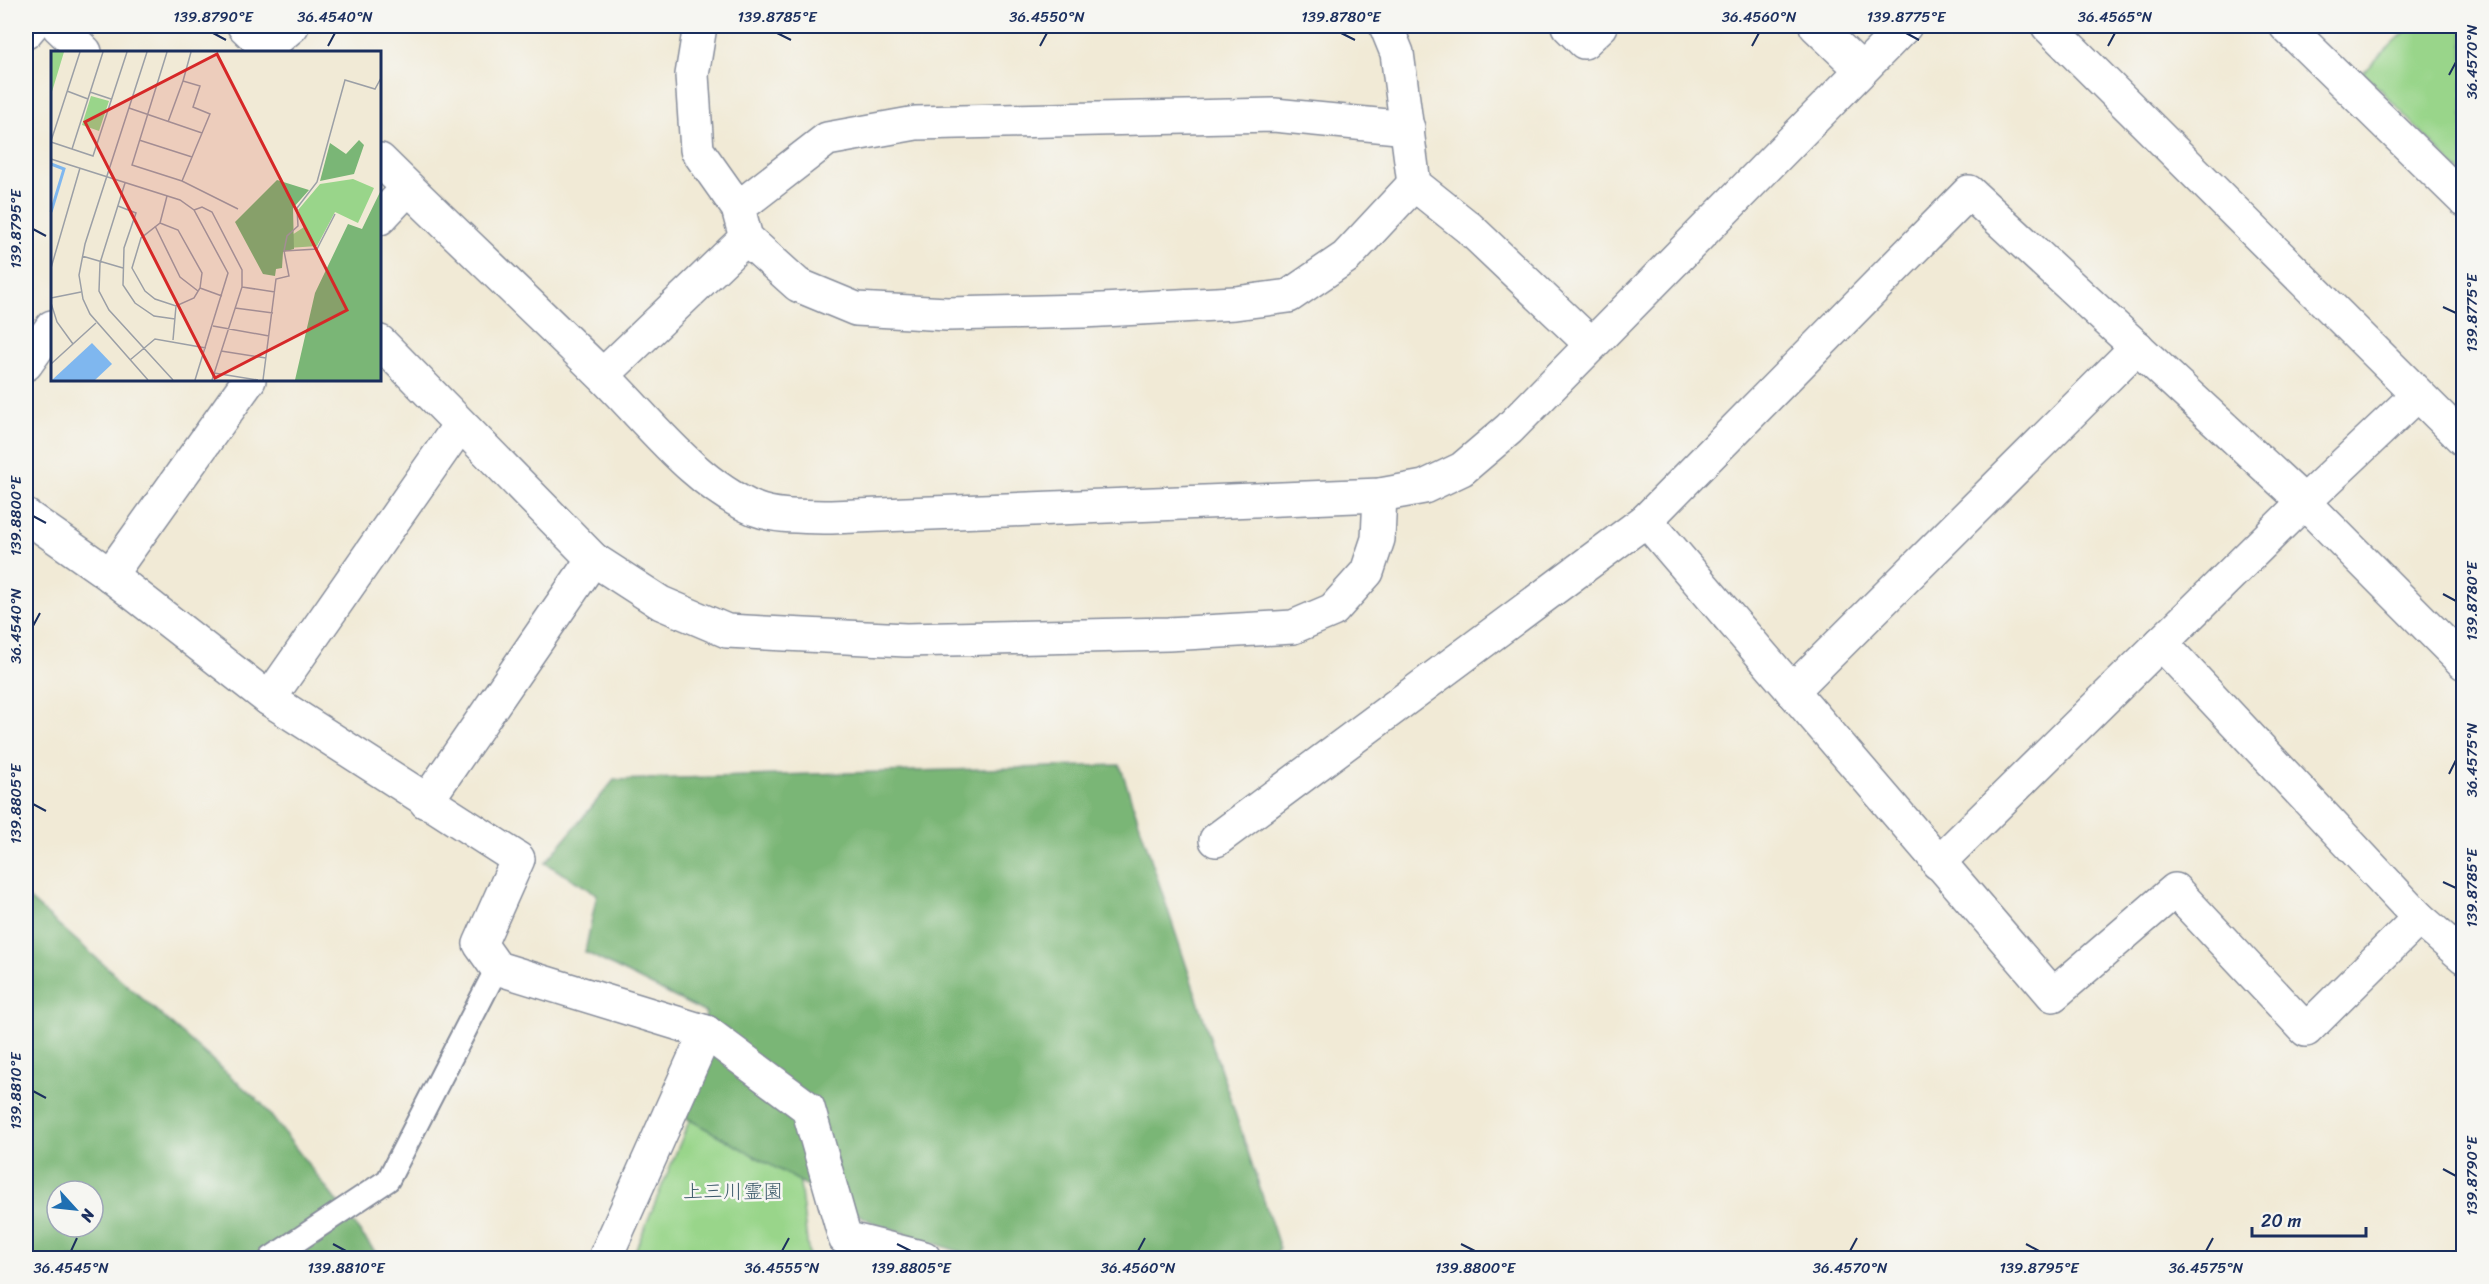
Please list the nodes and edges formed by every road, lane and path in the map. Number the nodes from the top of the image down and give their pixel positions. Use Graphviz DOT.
graph roads {
  1 [pos="31,26"];
  2 [pos="58,26"];
  3 [pos="292,26"];
  4 [pos="700,26"];
  5 [pos="1386,26"];
  6 [pos="1568,26"];
  7 [pos="1601,26"];
  8 [pos="1816,26"];
  9 [pos="1905,26"];
  10 [pos="2048,26"];
  11 [pos="2286,26"];
  12 [pos="26,32"];
  13 [pos="260,42"];
  14 [pos="84,51"];
  15 [pos="1861,69"];
  16 [pos="1408,128"];
  17 [pos="381,160"];
  18 [pos="1414,184"];
  19 [pos="408,188"];
  20 [pos="2463,200"];
  21 [pos="381,217"];
  22 [pos="742,223"];
  23 [pos="51,328"];
  24 [pos="381,343"];
  25 [pos="1591,344"];
  26 [pos="2137,347"];
  27 [pos="26,364"];
  28 [pos="603,375"];
  29 [pos="248,381"];
  30 [pos="2417,395"];
  31 [pos="460,425"];
  32 [pos="2463,440"];
  33 [pos="1380,495"];
  34 [pos="2304,502"];
  35 [pos="26,516"];
  36 [pos="1646,520"];
  37 [pos="593,559"];
  38 [pos="110,574"];
  39 [pos="2161,643"];
  40 [pos="2463,663"];
  41 [pos="1791,691"];
  42 [pos="269,699"];
  43 [pos="426,801"];
  44 [pos="1216,840"];
  45 [pos="1938,863"];
  46 [pos="2419,918"];
  47 [pos="2463,957"];
  48 [pos="497,968"];
  49 [pos="706,1032"];
  50 [pos="271,1258"];
  51 [pos="605,1258"];
  52 [pos="924,1258"];
  1 -- 12 [label="street"];
  2 -- 14 [label="street"];
  3 -- 13 [label="street"];
  4 -- 22 [label="street"];
  5 -- 16 [label="street"];
  6 -- 7 [label="street"];
  8 -- 15 [label="street"];
  9 -- 15 [label="street"];
  10 -- 30 [label="street"];
  11 -- 20 [label="street"];
  15 -- 25 [label="street"];
  16 -- 18 [label="street"];
  16 -- 22 [label="street"];
  17 -- 19 [label="street"];
  18 -- 22 [label="street"];
  18 -- 25 [label="street"];
  19 -- 21 [label="street"];
  19 -- 28 [label="street"];
  22 -- 28 [label="street"];
  23 -- 27 [label="street"];
  24 -- 31 [label="street"];
  25 -- 33 [label="street"];
  26 -- 34 [label="street"];
  26 -- 36 [label="street"];
  26 -- 41 [label="street"];
  28 -- 33 [label="street"];
  29 -- 38 [label="street"];
  30 -- 32 [label="street"];
  30 -- 34 [label="street"];
  31 -- 37 [label="street"];
  31 -- 42 [label="street"];
  33 -- 37 [label="street"];
  34 -- 39 [label="street"];
  34 -- 40 [label="street"];
  35 -- 38 [label="street"];
  36 -- 41 [label="street"];
  36 -- 44 [label="street"];
  37 -- 43 [label="street"];
  38 -- 42 [label="street"];
  39 -- 45 [label="street"];
  39 -- 46 [label="street"];
  41 -- 45 [label="street"];
  42 -- 43 [label="street"];
  43 -- 48 [label="street"];
  45 -- 46 [label="street"];
  46 -- 47 [label="street"];
  48 -- 49 [label="street"];
  48 -- 50 [label="lane"];
  49 -- 51 [label="street"];
  49 -- 52 [label="street"];
}
